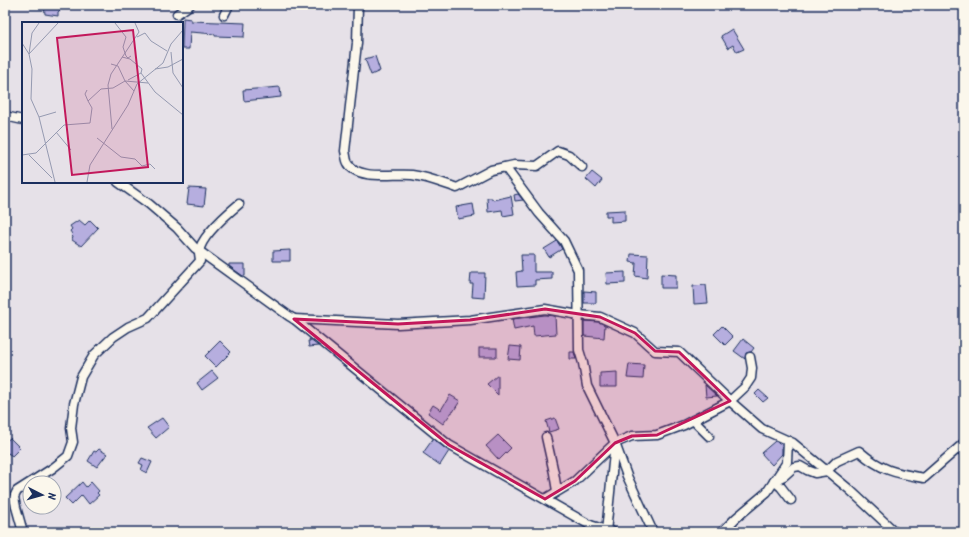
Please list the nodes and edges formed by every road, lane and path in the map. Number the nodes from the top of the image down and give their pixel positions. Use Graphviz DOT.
graph roads {
  1 [pos="190,5"];
  2 [pos="229,5"];
  3 [pos="358,5"];
  4 [pos="177,14"];
  5 [pos="224,15"];
  6 [pos="5,116"];
  7 [pos="22,120"];
  8 [pos="582,166"];
  9 [pos="505,168"];
  10 [pos="119,183"];
  11 [pos="239,204"];
  12 [pos="199,251"];
  13 [pos="212,260"];
  14 [pos="200,261"];
  15 [pos="579,315"];
  16 [pos="294,319"];
  17 [pos="750,357"];
  18 [pos="730,401"];
  19 [pos="693,420"];
  20 [pos="709,436"];
  21 [pos="546,438"];
  22 [pos="788,441"];
  23 [pos="964,442"];
  24 [pos="615,443"];
  25 [pos="827,471"];
  26 [pos="774,481"];
  27 [pos="557,491"];
  28 [pos="545,499"];
  29 [pos="791,500"];
  30 [pos="593,528"];
  31 [pos="608,531"];
  32 [pos="23,532"];
  33 [pos="653,532"];
  34 [pos="722,532"];
  35 [pos="895,532"];
  1 -- 4 [label="street"];
  2 -- 5 [label="street"];
  3 -- 9 [label="street"];
  6 -- 7 [label="street"];
  8 -- 9 [label="street"];
  9 -- 15 [label="street"];
  10 -- 12 [label="street"];
  11 -- 12 [label="street"];
  12 -- 13 [label="street"];
  12 -- 14 [label="street"];
  13 -- 14 [label="street"];
  13 -- 16 [label="street"];
  14 -- 32 [label="street"];
  15 -- 16 [label="street"];
  15 -- 18 [label="street"];
  15 -- 24 [label="street"];
  16 -- 28 [label="street"];
  17 -- 18 [label="street"];
  18 -- 19 [label="street"];
  18 -- 22 [label="street"];
  19 -- 20 [label="street"];
  19 -- 24 [label="street"];
  21 -- 27 [label="street"];
  22 -- 25 [label="street"];
  22 -- 26 [label="street"];
  23 -- 25 [label="street"];
  24 -- 27 [label="street"];
  24 -- 31 [label="street"];
  24 -- 33 [label="street"];
  25 -- 26 [label="street"];
  25 -- 35 [label="street"];
  26 -- 29 [label="street"];
  26 -- 34 [label="street"];
  27 -- 28 [label="street"];
  28 -- 30 [label="street"];
  30 -- 31 [label="street"];
}
